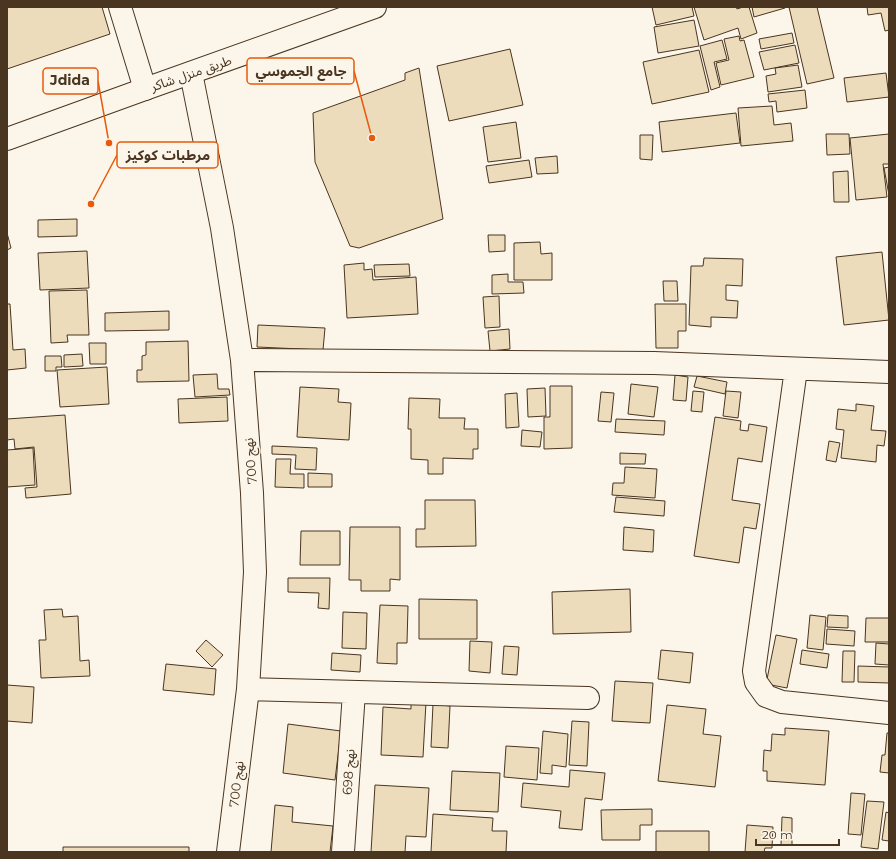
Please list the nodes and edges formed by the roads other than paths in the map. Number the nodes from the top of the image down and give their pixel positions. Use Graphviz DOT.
graph roads {
  1 [pos="120,7"];
  2 [pos="375,7"];
  3 [pos="192,73"];
  4 [pos="145,89"];
  5 [pos="7,139"];
  6 [pos="242,360"];
  7 [pos="796,369"];
  8 [pos="889,372"];
  9 [pos="248,689"];
  10 [pos="354,692"];
  11 [pos="588,698"];
  12 [pos="889,713"];
  13 [pos="228,852"];
  14 [pos="343,852"];
  1 -- 4 [label="street"];
  2 -- 3 [label="street, طريق منزل شاكر"];
  3 -- 4 [label="street, طريق منزل شاكر"];
  3 -- 6 [label="street, نهج 700"];
  4 -- 5 [label="street, طريق منزل شاكر"];
  6 -- 7 [label="street"];
  6 -- 9 [label="street, نهج 700"];
  7 -- 8 [label="street"];
  7 -- 12 [label="street"];
  9 -- 10 [label="street"];
  9 -- 13 [label="street, نهج 700"];
  10 -- 11 [label="street"];
  10 -- 14 [label="street, نهج 698"];
}
